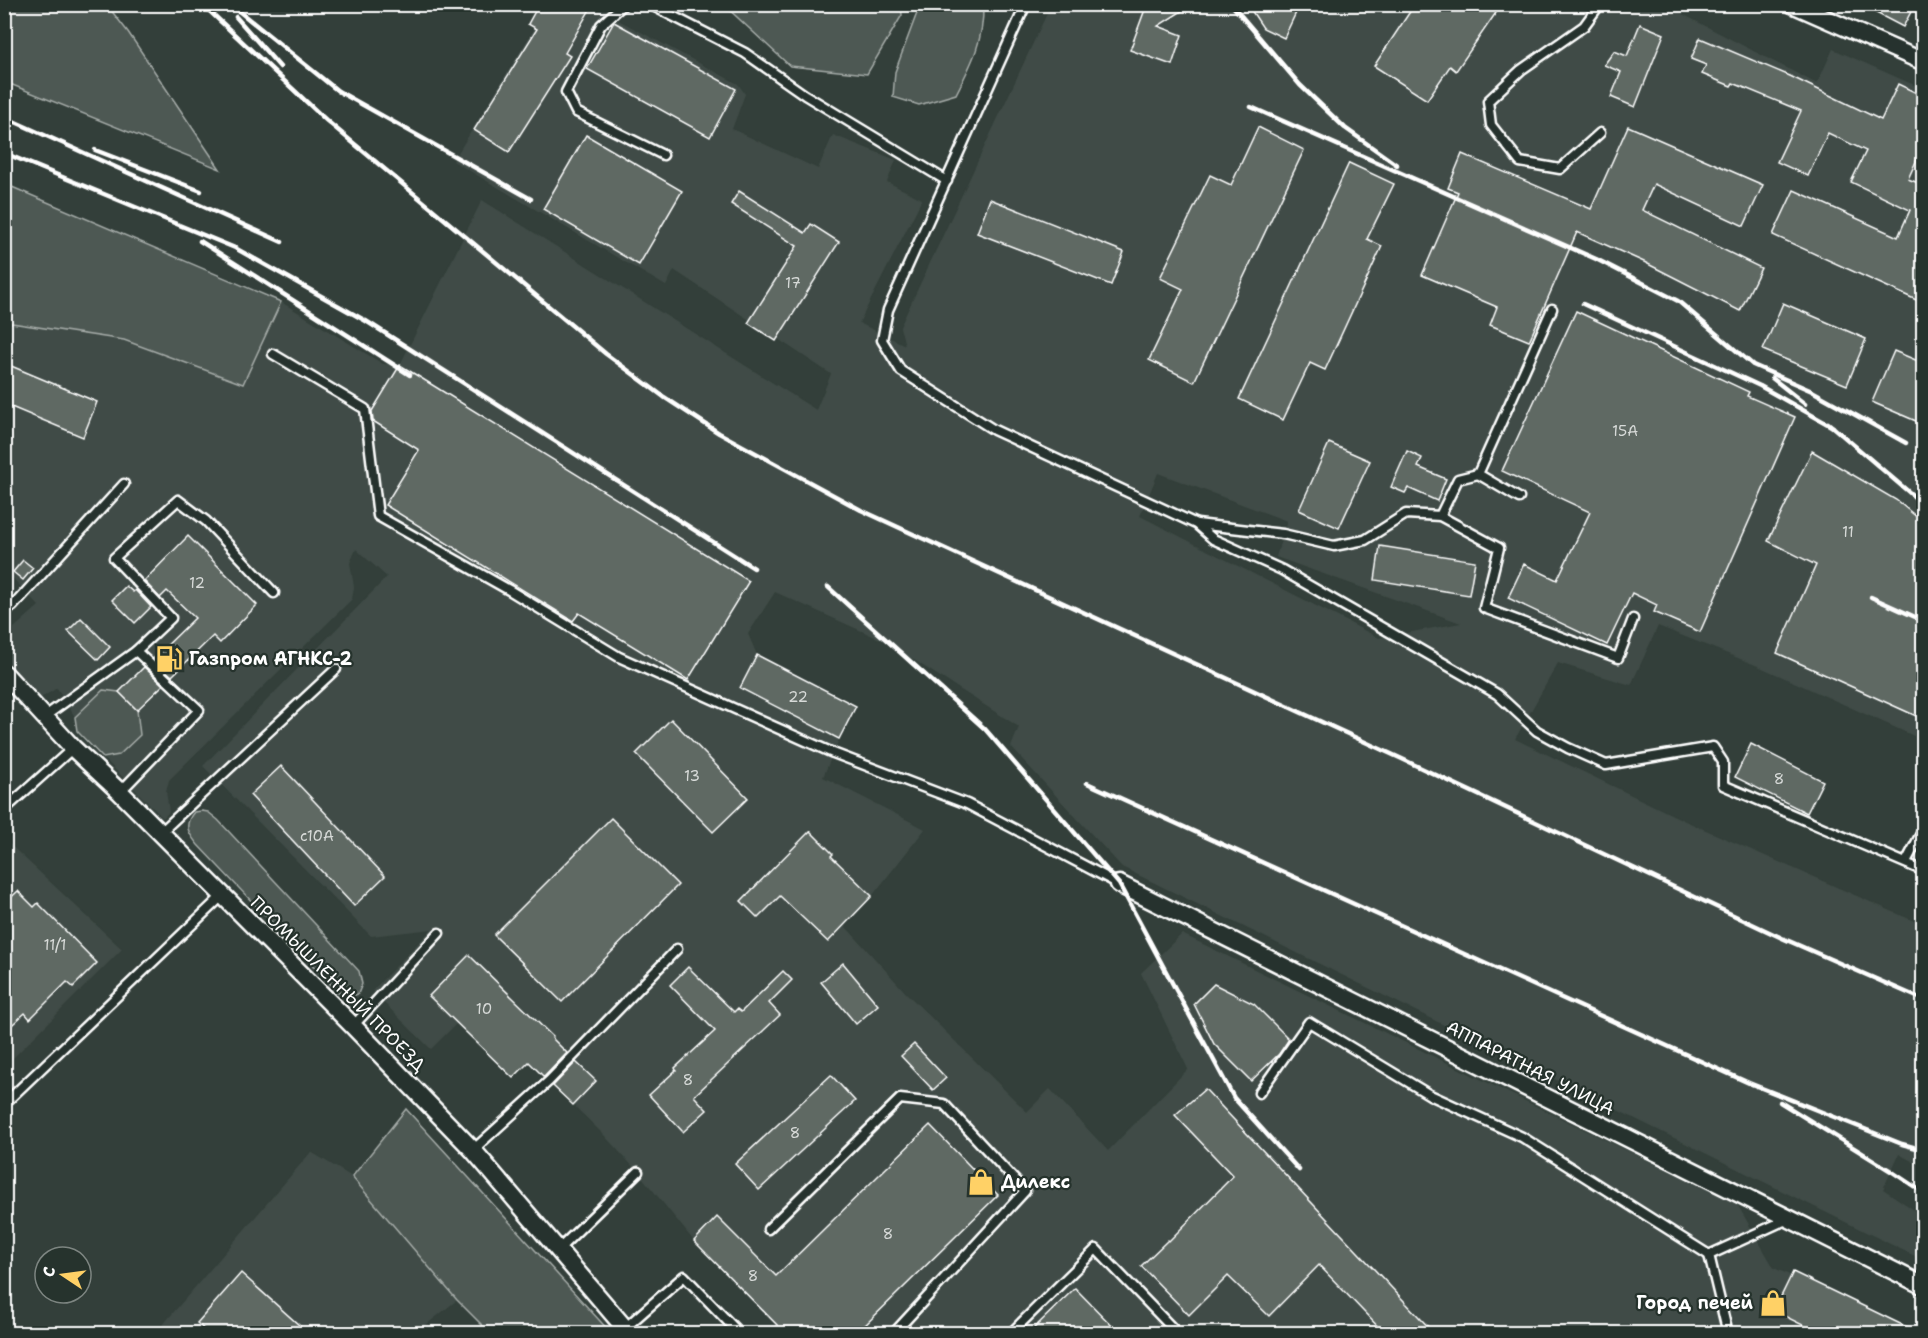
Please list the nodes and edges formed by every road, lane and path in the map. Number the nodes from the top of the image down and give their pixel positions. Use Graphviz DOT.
graph roads {
  1 [pos="624,4"];
  2 [pos="649,4"];
  3 [pos="1026,4"];
  4 [pos="1600,4"];
  5 [pos="1792,4"];
  6 [pos="1923,62"];
  7 [pos="1600,133"];
  8 [pos="663,155"];
  9 [pos="947,181"];
  10 [pos="1552,309"];
  11 [pos="273,354"];
  12 [pos="1478,474"];
  13 [pos="124,484"];
  14 [pos="1519,498"];
  15 [pos="1440,516"];
  16 [pos="1196,524"];
  17 [pos="274,593"];
  18 [pos="4,611"];
  19 [pos="1633,619"];
  20 [pos="136,651"];
  21 [pos="336,669"];
  22 [pos="4,674"];
  23 [pos="44,717"];
  24 [pos="73,748"];
  25 [pos="120,792"];
  26 [pos="4,810"];
  27 [pos="1923,828"];
  28 [pos="160,833"];
  29 [pos="1906,862"];
  30 [pos="1923,871"];
  31 [pos="1119,884"];
  32 [pos="223,895"];
  33 [pos="439,933"];
  34 [pos="677,949"];
  35 [pos="353,1026"];
  36 [pos="1259,1093"];
  37 [pos="4,1104"];
  38 [pos="473,1150"];
  39 [pos="638,1172"];
  40 [pos="1788,1219"];
  41 [pos="768,1229"];
  42 [pos="559,1249"];
  43 [pos="1709,1255"];
  44 [pos="1923,1286"];
  45 [pos="628,1331"];
  46 [pos="740,1334"];
  47 [pos="893,1334"];
  48 [pos="1010,1334"];
  49 [pos="1178,1334"];
  50 [pos="1728,1334"];
  1 -- 8 [label="lane"];
  2 -- 9 [label="lane"];
  3 -- 9 [label="lane"];
  4 -- 7 [label="lane"];
  5 -- 6 [label="street"];
  9 -- 16 [label="lane"];
  10 -- 12 [label="lane"];
  11 -- 31 [label="lane"];
  12 -- 14 [label="lane"];
  12 -- 15 [label="lane"];
  13 -- 18 [label="lane"];
  15 -- 16 [label="lane"];
  15 -- 19 [label="lane"];
  16 -- 29 [label="lane"];
  17 -- 20 [label="lane"];
  20 -- 23 [label="lane"];
  20 -- 25 [label="lane"];
  21 -- 28 [label="lane"];
  22 -- 23 [label="street, ПРОМЫШЛЕННЫЙ ПРОЕЗД"];
  23 -- 24 [label="street, ПРОМЫШЛЕННЫЙ ПРОЕЗД"];
  24 -- 25 [label="street, ПРОМЫШЛЕННЫЙ ПРОЕЗД"];
  24 -- 26 [label="lane"];
  25 -- 28 [label="street, ПРОМЫШЛЕННЫЙ ПРОЕЗД"];
  27 -- 29 [label="lane"];
  28 -- 32 [label="street, ПРОМЫШЛЕННЫЙ ПРОЕЗД"];
  29 -- 30 [label="lane"];
  31 -- 40 [label="street, АППАРАТНАЯ УЛИЦА"];
  32 -- 35 [label="street, ПРОМЫШЛЕННЫЙ ПРОЕЗД"];
  32 -- 37 [label="lane"];
  33 -- 35 [label="lane"];
  34 -- 38 [label="lane"];
  35 -- 38 [label="street, ПРОМЫШЛЕННЫЙ ПРОЕЗД"];
  36 -- 43 [label="lane"];
  38 -- 42 [label="street, ПРОМЫШЛЕННЫЙ ПРОЕЗД"];
  39 -- 42 [label="lane"];
  40 -- 43 [label="lane"];
  40 -- 44 [label="street, АППАРАТНАЯ УЛИЦА"];
  41 -- 47 [label="lane"];
  42 -- 45 [label="street, ПРОМЫШЛЕННЫЙ ПРОЕЗД"];
  43 -- 50 [label="lane"];
  45 -- 46 [label="lane"];
  48 -- 49 [label="lane"];
}
